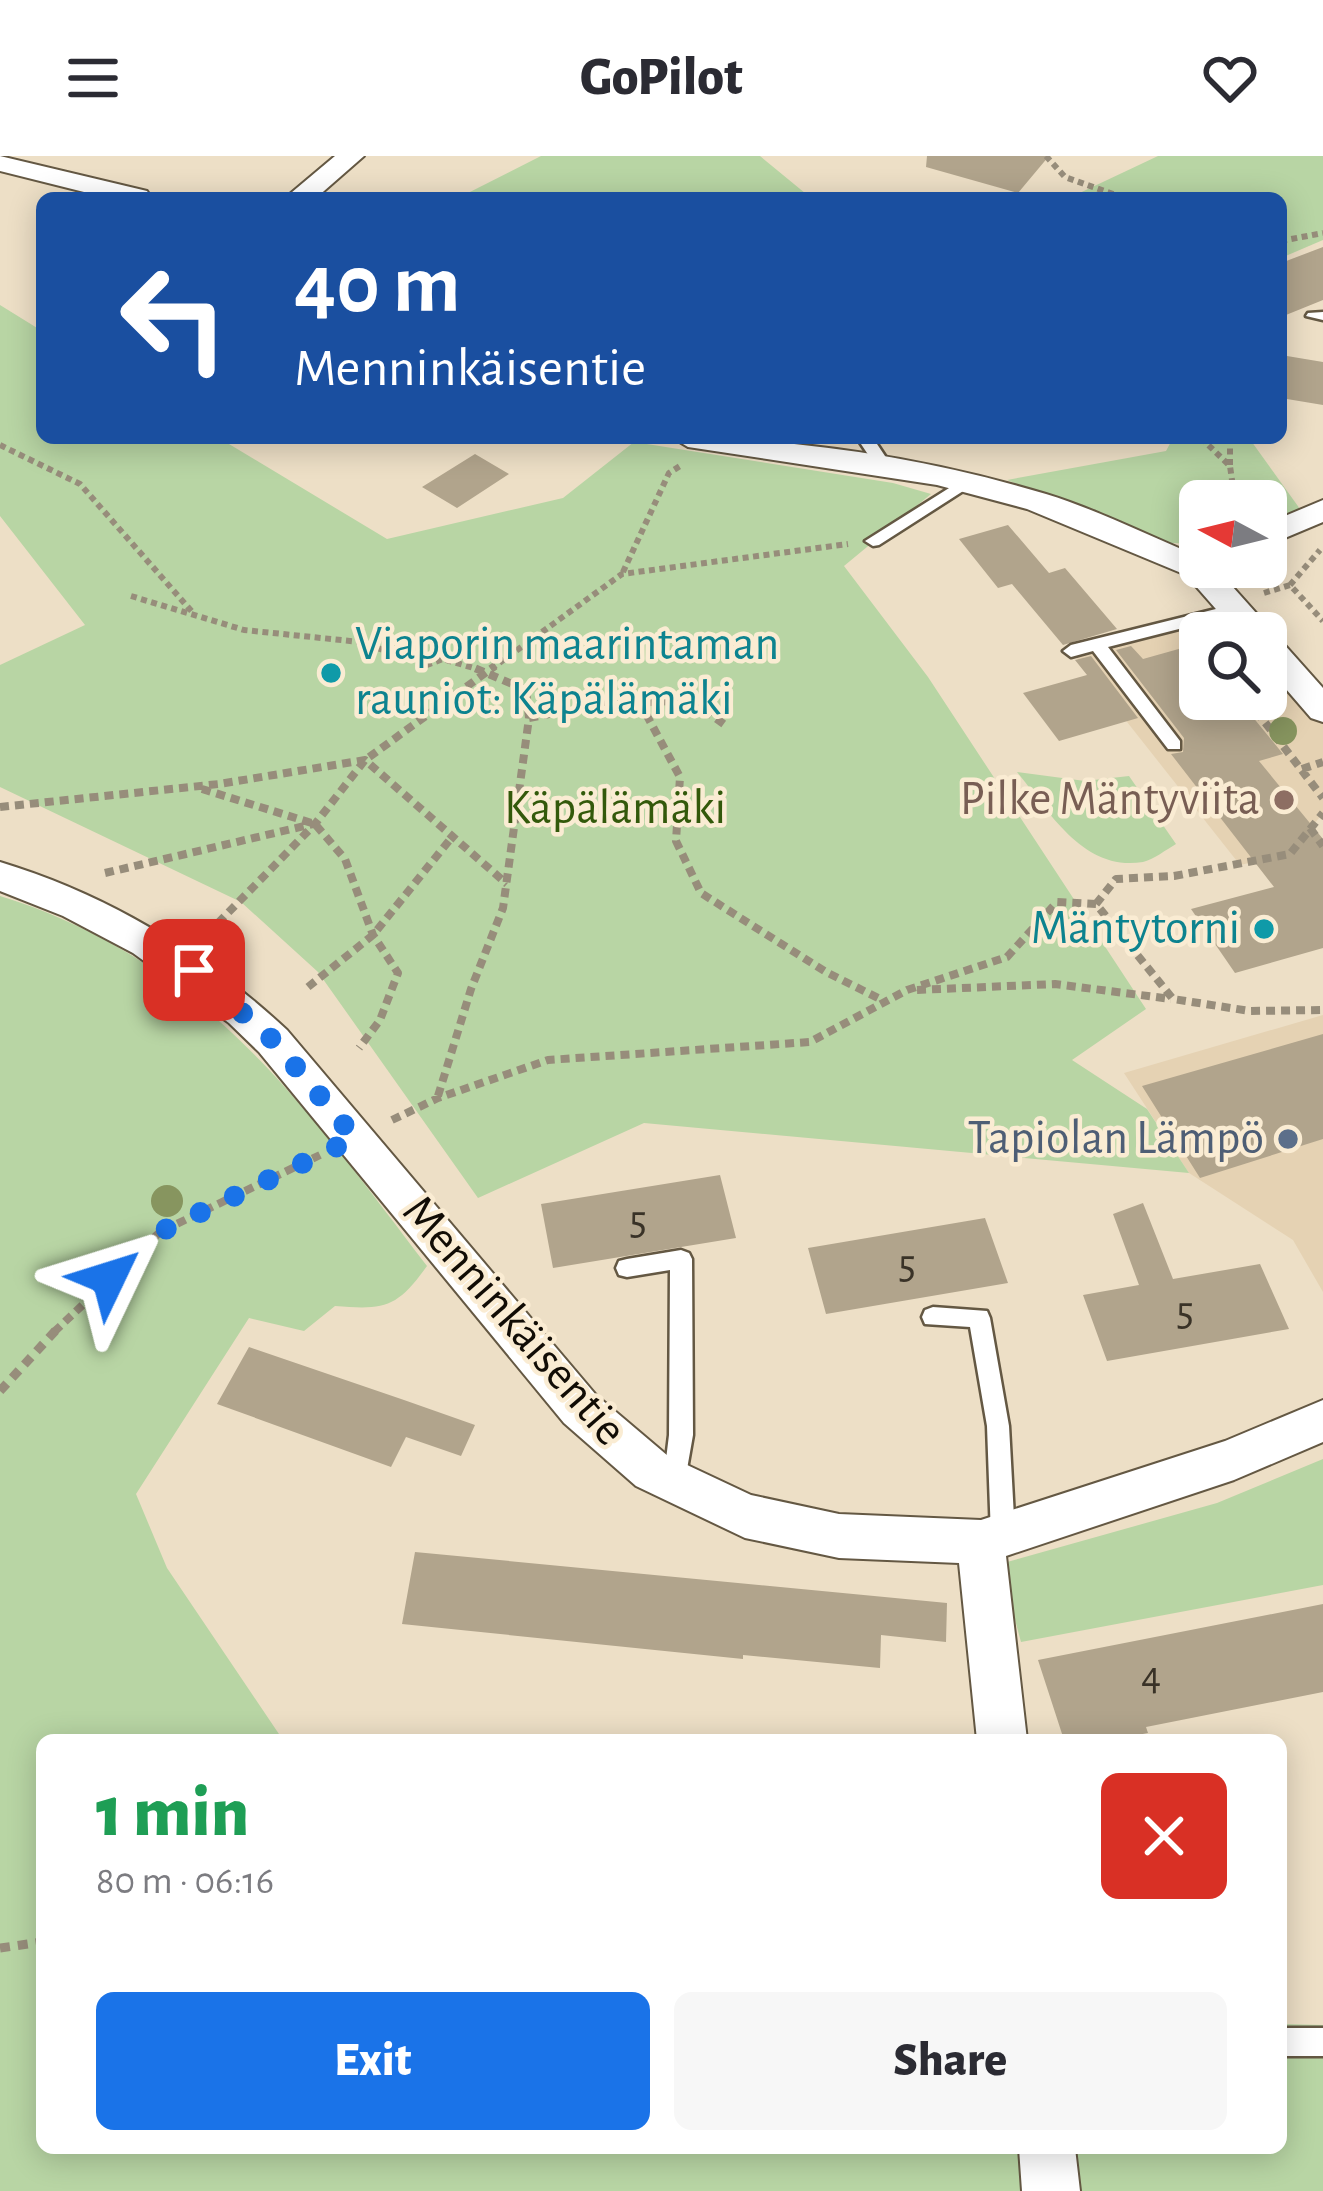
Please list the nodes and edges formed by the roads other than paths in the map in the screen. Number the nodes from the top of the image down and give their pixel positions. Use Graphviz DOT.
graph roads {
  1 [pos="351,156"];
  2 [pos="0,163"];
  3 [pos="0,191"];
  4 [pos="114,192"];
  5 [pos="306,192"];
  6 [pos="36,193"];
  7 [pos="730,444"];
  8 [pos="869,444"];
  9 [pos="885,468"];
  10 [pos="965,483"];
  11 [pos="1323,510"];
  12 [pos="1287,526"];
  13 [pos="873,541"];
  14 [pos="1179,560"];
  15 [pos="1217,588"];
  16 [pos="1238,612"];
  17 [pos="1179,631"];
  18 [pos="1097,644"];
  19 [pos="1071,651"];
  20 [pos="1287,668"];
  21 [pos="1323,710"];
  22 [pos="1174,745"];
  23 [pos="0,876"];
  24 [pos="627,1268"];
  25 [pos="934,1317"];
  26 [pos="1323,1420"];
  27 [pos="675,1484"];
  28 [pos="992,1539"];
  29 [pos="1002,1734"];
  30 [pos="1287,2042"];
  31 [pos="1323,2042"];
  32 [pos="1048,2154"];
  33 [pos="1051,2191"];
  1 -- 5 [label="street"];
  2 -- 4 [label="street"];
  3 -- 6 [label="street"];
  7 -- 9 [label="street"];
  8 -- 9 [label="lane"];
  9 -- 10 [label="street"];
  10 -- 13 [label="lane"];
  10 -- 14 [label="street"];
  11 -- 12 [label="street"];
  15 -- 16 [label="street"];
  17 -- 18 [label="lane"];
  18 -- 19 [label="lane"];
  18 -- 22 [label="lane"];
  20 -- 21 [label="street"];
  23 -- 27 [label="street, Menninkäisentie"];
  24 -- 27 [label="lane"];
  25 -- 28 [label="lane"];
  26 -- 28 [label="street, Menninkäisentie"];
  27 -- 28 [label="street, Menninkäisentie"];
  28 -- 29 [label="street"];
  30 -- 31 [label="lane"];
  32 -- 33 [label="street"];
}
